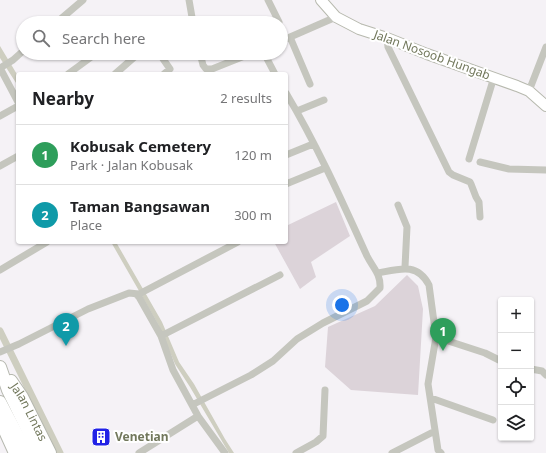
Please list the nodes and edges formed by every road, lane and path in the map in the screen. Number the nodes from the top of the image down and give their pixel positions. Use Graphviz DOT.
graph roads {
  1 [pos="83,0"];
  2 [pos="189,0"];
  3 [pos="268,0"];
  4 [pos="321,0"];
  5 [pos="64,16"];
  6 [pos="192,16"];
  7 [pos="277,16"];
  8 [pos="336,18"];
  9 [pos="290,37"];
  10 [pos="387,38"];
  11 [pos="546,47"];
  12 [pos="16,57"];
  13 [pos="87,60"];
  14 [pos="130,60"];
  15 [pos="164,60"];
  16 [pos="202,60"];
  17 [pos="238,60"];
  18 [pos="268,60"];
  19 [pos="1,67"];
  20 [pos="219,70"];
  21 [pos="71,72"];
  22 [pos="117,72"];
  23 [pos="166,72"];
  24 [pos="274,72"];
  25 [pos="494,77"];
  26 [pos="310,84"];
  27 [pos="529,92"];
  28 [pos="288,96"];
  29 [pos="16,98"];
  30 [pos="324,100"];
  31 [pos="546,106"];
  32 [pos="16,107"];
  33 [pos="297,111"];
  34 [pos="0,116"];
  35 [pos="313,144"];
  36 [pos="288,154"];
  37 [pos="16,157"];
  38 [pos="469,160"];
  39 [pos="480,162"];
  40 [pos="0,166"];
  41 [pos="325,168"];
  42 [pos="546,170"];
  43 [pos="288,183"];
  44 [pos="398,205"];
  45 [pos="480,217"];
  46 [pos="44,244"];
  47 [pos="234,244"];
  48 [pos="405,267"];
  49 [pos="0,270"];
  50 [pos="378,273"];
  51 [pos="280,275"];
  52 [pos="138,294"];
  53 [pos="161,336"];
  54 [pos="436,337"];
  55 [pos="2,352"];
  56 [pos="498,360"];
  57 [pos="534,370"];
  58 [pos="2,371"];
  59 [pos="546,375"];
  60 [pos="325,390"];
  61 [pos="431,398"];
  62 [pos="0,402"];
  63 [pos="195,404"];
  64 [pos="198,416"];
  65 [pos="0,420"];
  66 [pos="493,420"];
  67 [pos="435,431"];
  68 [pos="16,453"];
  69 [pos="27,453"];
  70 [pos="39,453"];
  71 [pos="50,453"];
  72 [pos="139,453"];
  73 [pos="225,453"];
  74 [pos="296,453"];
  75 [pos="392,453"];
  76 [pos="441,453"];
  1 -- 5 [label="street"];
  2 -- 6 [label="street"];
  3 -- 7 [label="street"];
  4 -- 8 [label="main road, Jalan Nosoob Hungab"];
  8 -- 9 [label="street"];
  8 -- 10 [label="main road, Jalan Nosoob Hungab"];
  9 -- 26 [label="street"];
  10 -- 25 [label="main road, Jalan Nosoob Hungab"];
  10 -- 45 [label="street"];
  11 -- 27 [label="street"];
  12 -- 19 [label="street"];
  13 -- 21 [label="street"];
  14 -- 22 [label="street"];
  15 -- 23 [label="street"];
  16 -- 20 [label="street"];
  17 -- 20 [label="street"];
  18 -- 24 [label="street"];
  19 -- 29 [label="street"];
  25 -- 27 [label="main road, Jalan Nosoob Hungab"];
  25 -- 38 [label="street"];
  27 -- 31 [label="main road, Jalan Nosoob Hungab"];
  28 -- 33 [label="street"];
  30 -- 33 [label="street"];
  32 -- 34 [label="street"];
  33 -- 35 [label="street"];
  35 -- 36 [label="street"];
  35 -- 41 [label="street"];
  37 -- 40 [label="street"];
  39 -- 42 [label="street"];
  41 -- 43 [label="street"];
  41 -- 50 [label="street"];
  44 -- 48 [label="street"];
  46 -- 49 [label="street"];
  47 -- 52 [label="street"];
  48 -- 50 [label="street"];
  48 -- 54 [label="street"];
  50 -- 63 [label="street"];
  51 -- 53 [label="street"];
  52 -- 53 [label="street"];
  52 -- 55 [label="street"];
  53 -- 63 [label="street"];
  54 -- 56 [label="street"];
  54 -- 61 [label="street"];
  57 -- 59 [label="street"];
  58 -- 70 [label="highway, Jalan Lintas"];
  58 -- 71 [label="highway, Jalan Lintas"];
  60 -- 74 [label="street"];
  61 -- 66 [label="street"];
  61 -- 67 [label="street"];
  62 -- 69 [label="highway, Jalan Lintas"];
  63 -- 64 [label="street"];
  64 -- 72 [label="street"];
  64 -- 73 [label="street"];
  65 -- 68 [label="highway"];
  67 -- 75 [label="street"];
  67 -- 76 [label="street"];
}
